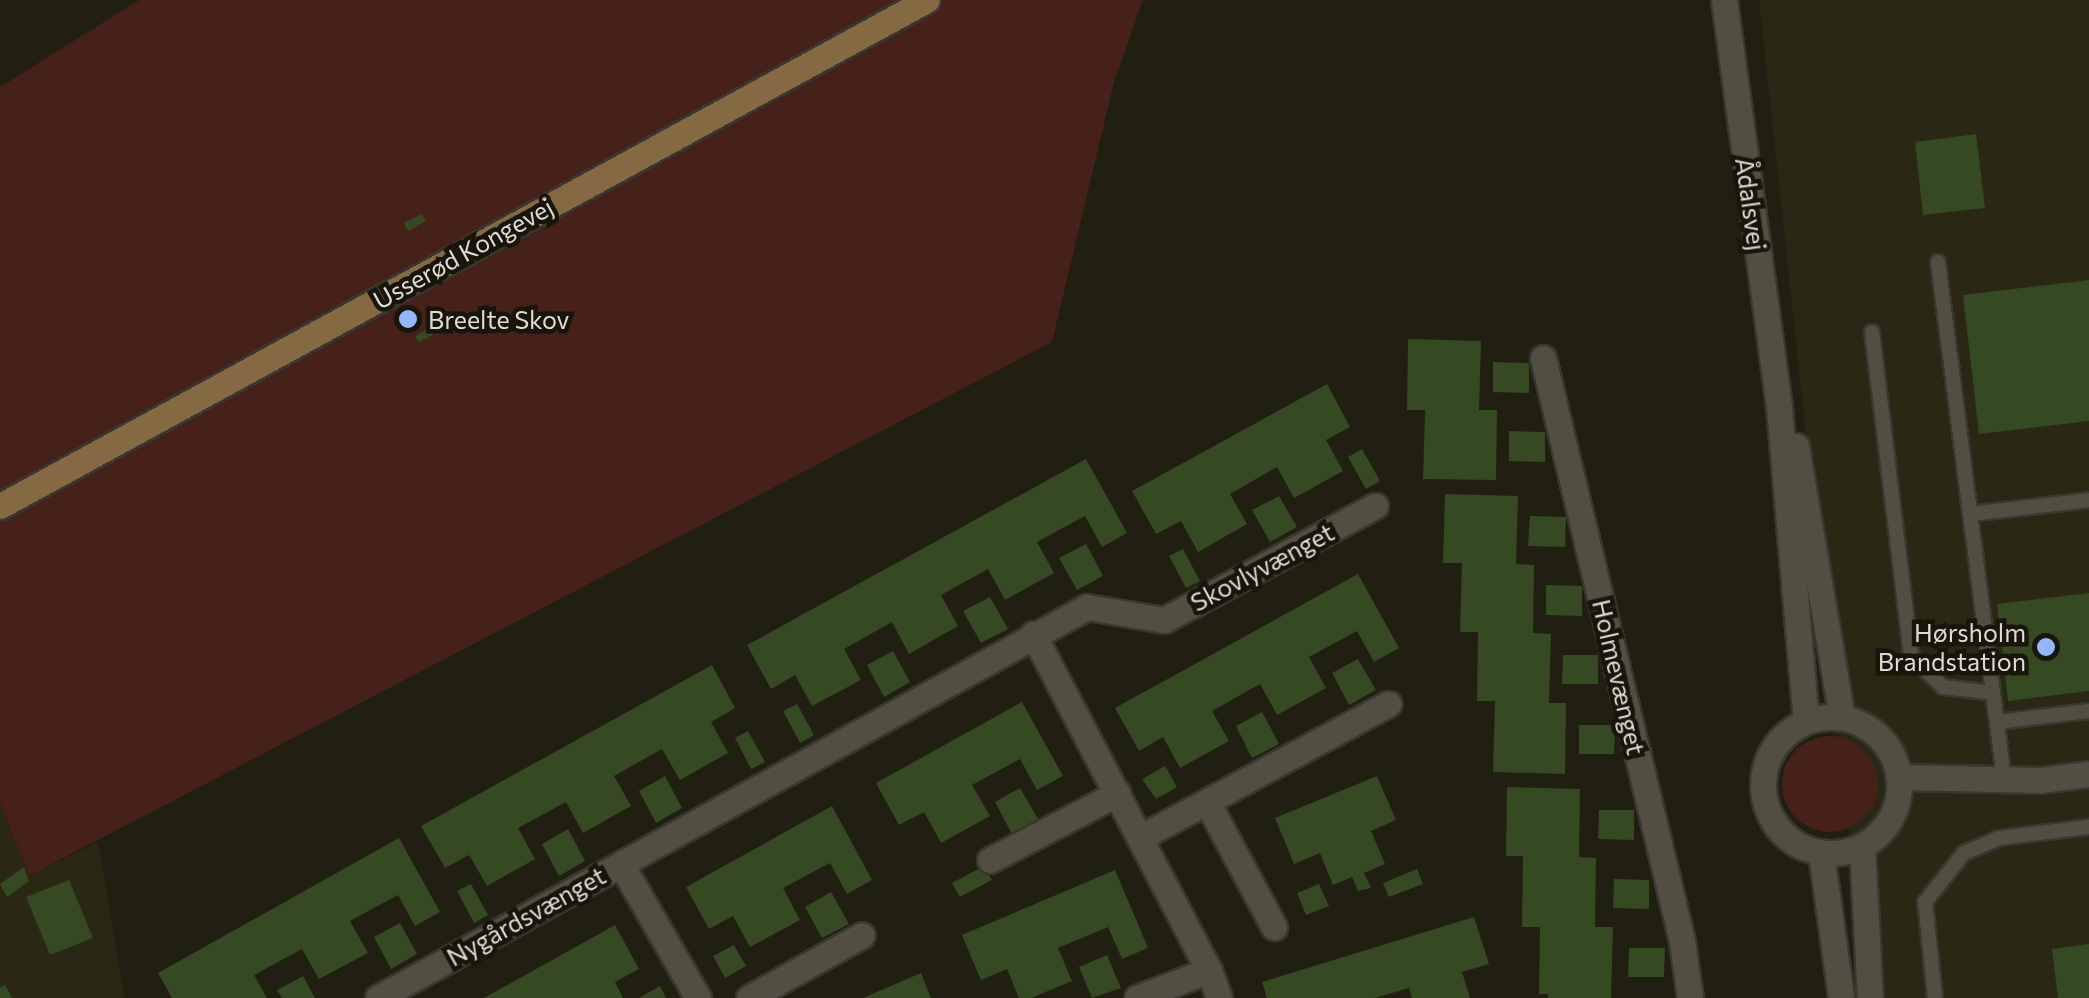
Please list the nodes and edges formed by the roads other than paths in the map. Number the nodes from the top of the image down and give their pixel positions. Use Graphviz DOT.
graph roads {
  1 [pos="926,0"];
  2 [pos="1724,0"];
  3 [pos="1938,262"];
  4 [pos="1872,332"];
  5 [pos="1543,358"];
  6 [pos="1779,407"];
  7 [pos="2089,500"];
  8 [pos="0,506"];
  9 [pos="1375,506"];
  10 [pos="1970,514"];
  11 [pos="1034,634"];
  12 [pos="1993,693"];
  13 [pos="1388,704"];
  14 [pos="2089,711"];
  15 [pos="1842,717"];
  16 [pos="1806,721"];
  17 [pos="1997,722"];
  18 [pos="2089,774"];
  19 [pos="1899,778"];
  20 [pos="778,779"];
  21 [pos="2004,779"];
  22 [pos="1118,793"];
  23 [pos="1207,802"];
  24 [pos="2089,827"];
  25 [pos="1141,837"];
  26 [pos="1862,846"];
  27 [pos="1820,853"];
  28 [pos="990,860"];
  29 [pos="621,864"];
  30 [pos="1274,927"];
  31 [pos="862,935"];
  32 [pos="1209,970"];
  33 [pos="378,998"];
  34 [pos="698,998"];
  35 [pos="749,998"];
  36 [pos="1137,998"];
  37 [pos="1219,998"];
  38 [pos="1690,998"];
  39 [pos="1842,998"];
  40 [pos="1870,998"];
  41 [pos="1935,998"];
  1 -- 8 [label="main road, Usserød Kongevej"];
  2 -- 6 [label="street, Ådalsvej"];
  3 -- 10 [label="lane"];
  4 -- 12 [label="lane"];
  5 -- 38 [label="street, Holmevænget"];
  6 -- 15 [label="street, Ådalsvej"];
  6 -- 16 [label="street, Ådalsvej"];
  7 -- 10 [label="lane"];
  9 -- 11 [label="street, Skovlyvænget"];
  10 -- 12 [label="lane"];
  11 -- 20 [label="street, Skovlyvænget"];
  11 -- 22 [label="street"];
  12 -- 17 [label="lane"];
  13 -- 23 [label="street"];
  14 -- 17 [label="lane"];
  15 -- 16 [label="street"];
  15 -- 19 [label="street"];
  16 -- 27 [label="street"];
  17 -- 21 [label="lane"];
  18 -- 21 [label="street"];
  19 -- 21 [label="street"];
  19 -- 26 [label="street"];
  20 -- 29 [label="street, Nygårdsvænget"];
  22 -- 25 [label="street"];
  22 -- 28 [label="street"];
  23 -- 25 [label="street"];
  23 -- 30 [label="street"];
  24 -- 41 [label="lane"];
  25 -- 32 [label="street"];
  26 -- 27 [label="street"];
  26 -- 40 [label="street"];
  27 -- 39 [label="street"];
  29 -- 33 [label="street, Nygårdsvænget"];
  29 -- 34 [label="street, Nygårdsvænget"];
  31 -- 35 [label="street"];
  32 -- 36 [label="street"];
  32 -- 37 [label="street"];
}
